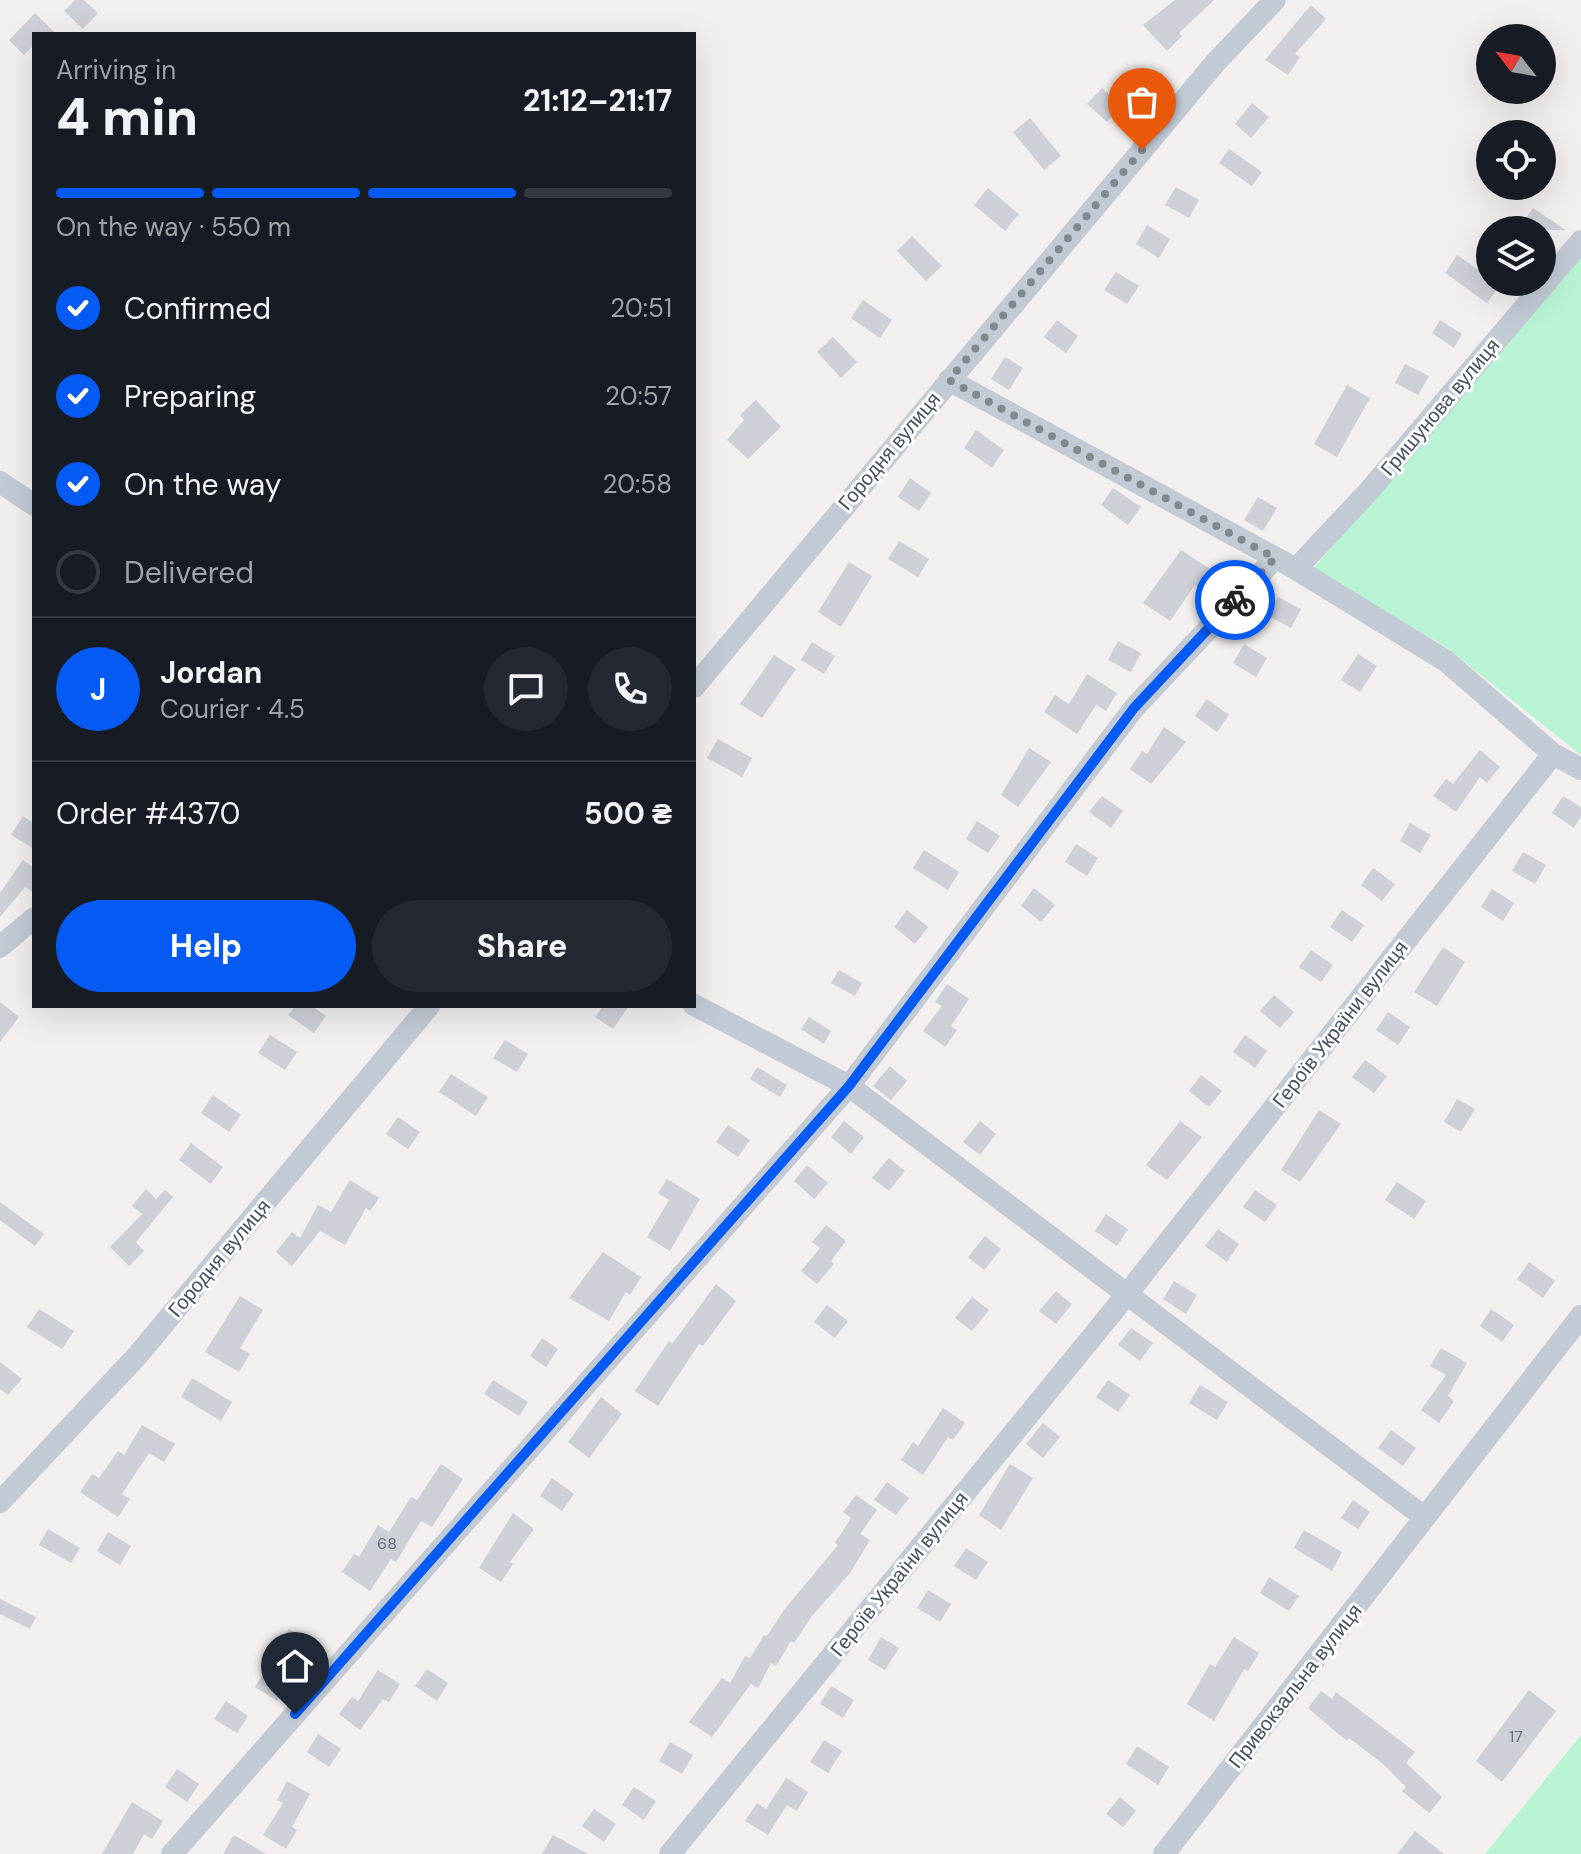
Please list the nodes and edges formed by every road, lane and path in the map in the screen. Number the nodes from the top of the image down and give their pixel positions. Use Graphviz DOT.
graph roads {
  1 [pos="1275,0"];
  2 [pos="1581,241"];
  3 [pos="949,380"];
  4 [pos="0,482"];
  5 [pos="32,504"];
  6 [pos="1275,558"];
  7 [pos="1296,569"];
  8 [pos="696,685"];
  9 [pos="1553,754"];
  10 [pos="1581,769"];
  11 [pos="32,920"];
  12 [pos="0,947"];
  13 [pos="696,1006"];
  14 [pos="427,1008"];
  15 [pos="849,1086"];
  16 [pos="1128,1293"];
  17 [pos="1581,1316"];
  18 [pos="0,1502"];
  19 [pos="1423,1516"];
  20 [pos="172,1854"];
  21 [pos="670,1854"];
  22 [pos="1164,1854"];
  1 -- 3 [label="street, Городня вулиця"];
  2 -- 7 [label="street, Гришунова вулиця"];
  3 -- 6 [label="street"];
  3 -- 8 [label="street, Городня вулиця"];
  4 -- 5 [label="street"];
  6 -- 7 [label="street"];
  6 -- 15 [label="street"];
  7 -- 9 [label="street"];
  9 -- 10 [label="street"];
  9 -- 16 [label="street, Героїв України вулиця"];
  11 -- 12 [label="street"];
  13 -- 15 [label="street"];
  14 -- 18 [label="street, Городня вулиця"];
  15 -- 16 [label="street"];
  15 -- 20 [label="street"];
  16 -- 19 [label="street"];
  16 -- 21 [label="street, Героїв України вулиця"];
  17 -- 19 [label="street, Привокзальна вулиця"];
  19 -- 22 [label="street, Привокзальна вулиця"];
}
